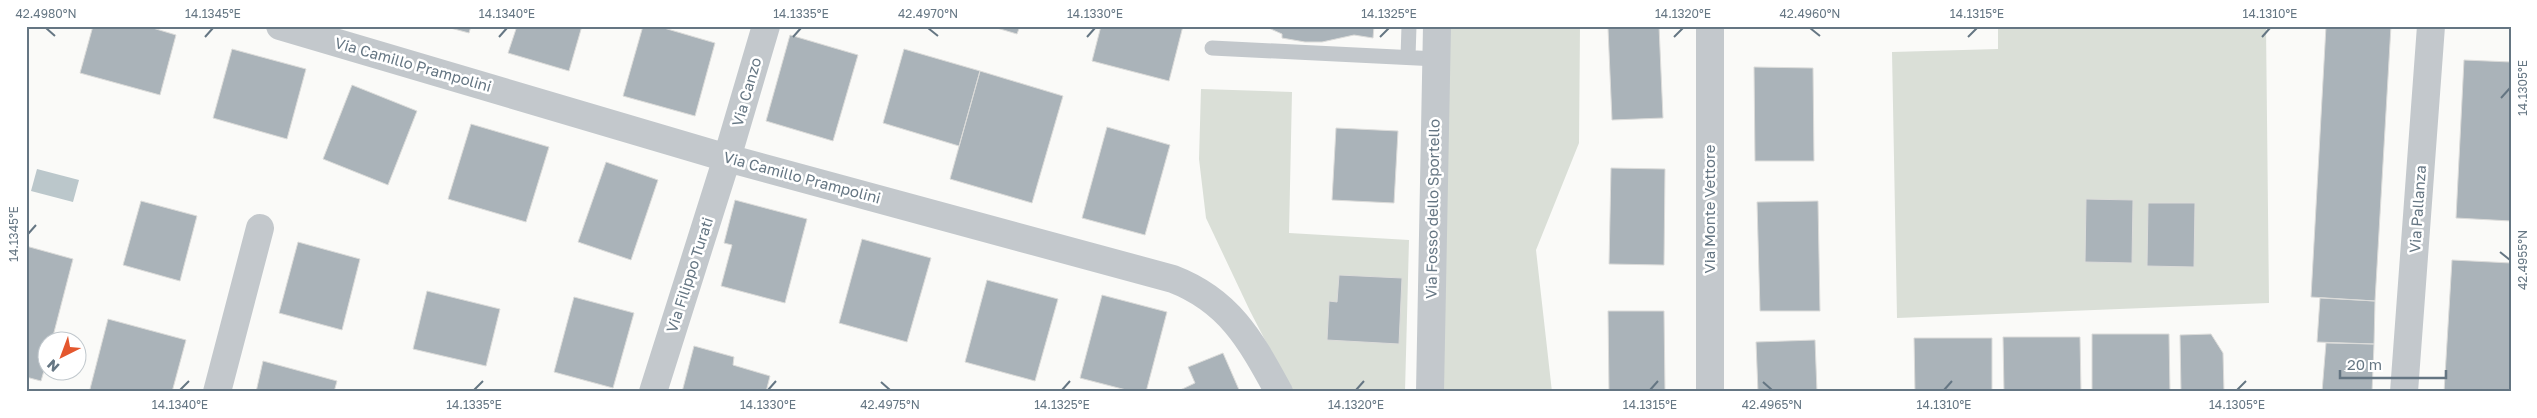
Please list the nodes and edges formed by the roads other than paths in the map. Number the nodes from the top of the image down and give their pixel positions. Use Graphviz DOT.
graph roads {
  1 [pos="280,26"];
  2 [pos="766,26"];
  3 [pos="1409,26"];
  4 [pos="1437,26"];
  5 [pos="1710,26"];
  6 [pos="2431,26"];
  7 [pos="1212,48"];
  8 [pos="1408,57"];
  9 [pos="1436,59"];
  10 [pos="727,158"];
  11 [pos="260,228"];
  12 [pos="217,392"];
  13 [pos="653,392"];
  14 [pos="1279,392"];
  15 [pos="1430,392"];
  16 [pos="1710,392"];
  17 [pos="2404,392"];
  1 -- 10 [label="street, Via Camillo Prampolini"];
  2 -- 10 [label="street, Via Canzo"];
  3 -- 8 [label="lane"];
  4 -- 9 [label="street, Via Fosso dello Sportello"];
  5 -- 16 [label="street, Via Monte Vettore"];
  6 -- 17 [label="street, Via Pallanza"];
  7 -- 8 [label="lane"];
  8 -- 9 [label="lane"];
  9 -- 15 [label="street, Via Fosso dello Sportello"];
  10 -- 13 [label="street, Via Filippo Turati"];
  10 -- 14 [label="street, Via Camillo Prampolini"];
  11 -- 12 [label="street"];
}
